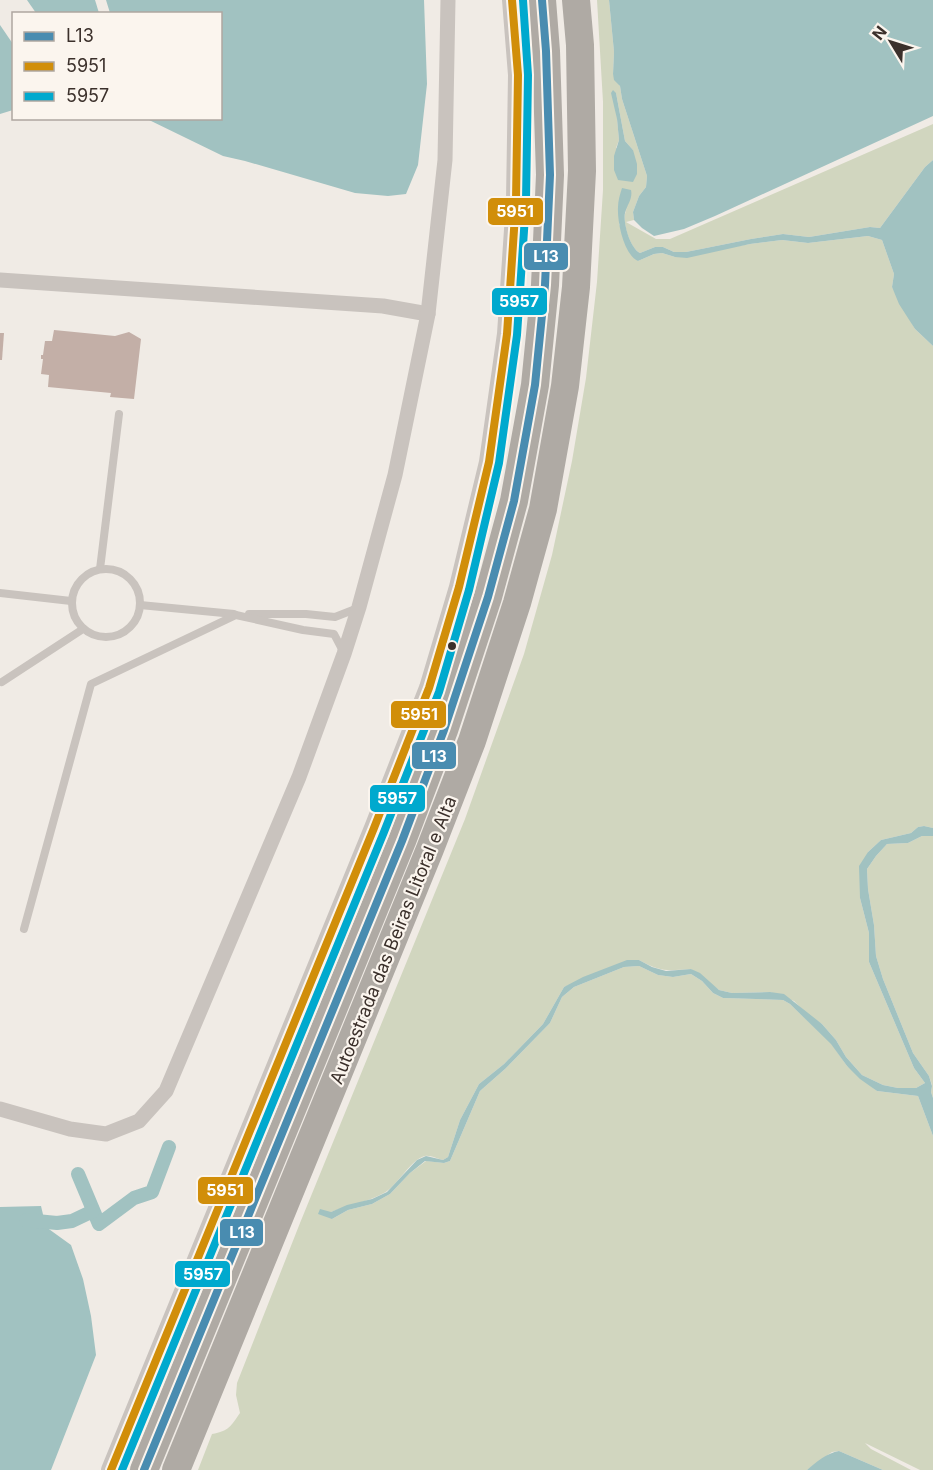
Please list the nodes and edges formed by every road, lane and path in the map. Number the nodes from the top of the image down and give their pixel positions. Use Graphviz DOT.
graph roads {
  1 [pos="448,0"];
  2 [pos="512,0"];
  3 [pos="542,0"];
  4 [pos="576,0"];
  5 [pos="0,279"];
  6 [pos="428,314"];
  7 [pos="119,414"];
  8 [pos="100,569"];
  9 [pos="0,593"];
  10 [pos="71,601"];
  11 [pos="140,605"];
  12 [pos="359,608"];
  13 [pos="236,615"];
  14 [pos="83,629"];
  15 [pos="344,654"];
  16 [pos="2,682"];
  17 [pos="24,928"];
  18 [pos="0,1109"];
  19 [pos="111,1470"];
  20 [pos="144,1470"];
  21 [pos="176,1470"];
  1 -- 6 [label="street"];
  2 -- 19 [label="street"];
  3 -- 20 [label="highway, Autoestrada das Beiras Litoral e Alta"];
  4 -- 21 [label="highway, Autoestrada das Beiras Litoral e Alta"];
  5 -- 6 [label="street"];
  6 -- 12 [label="street"];
  7 -- 8 [label="lane"];
  8 -- 10 [label="lane"];
  8 -- 11 [label="lane"];
  9 -- 10 [label="lane"];
  10 -- 14 [label="lane"];
  11 -- 13 [label="lane"];
  11 -- 14 [label="lane"];
  12 -- 13 [label="lane"];
  12 -- 15 [label="street"];
  13 -- 15 [label="lane"];
  13 -- 17 [label="lane"];
  14 -- 16 [label="lane"];
  15 -- 18 [label="street"];
}
